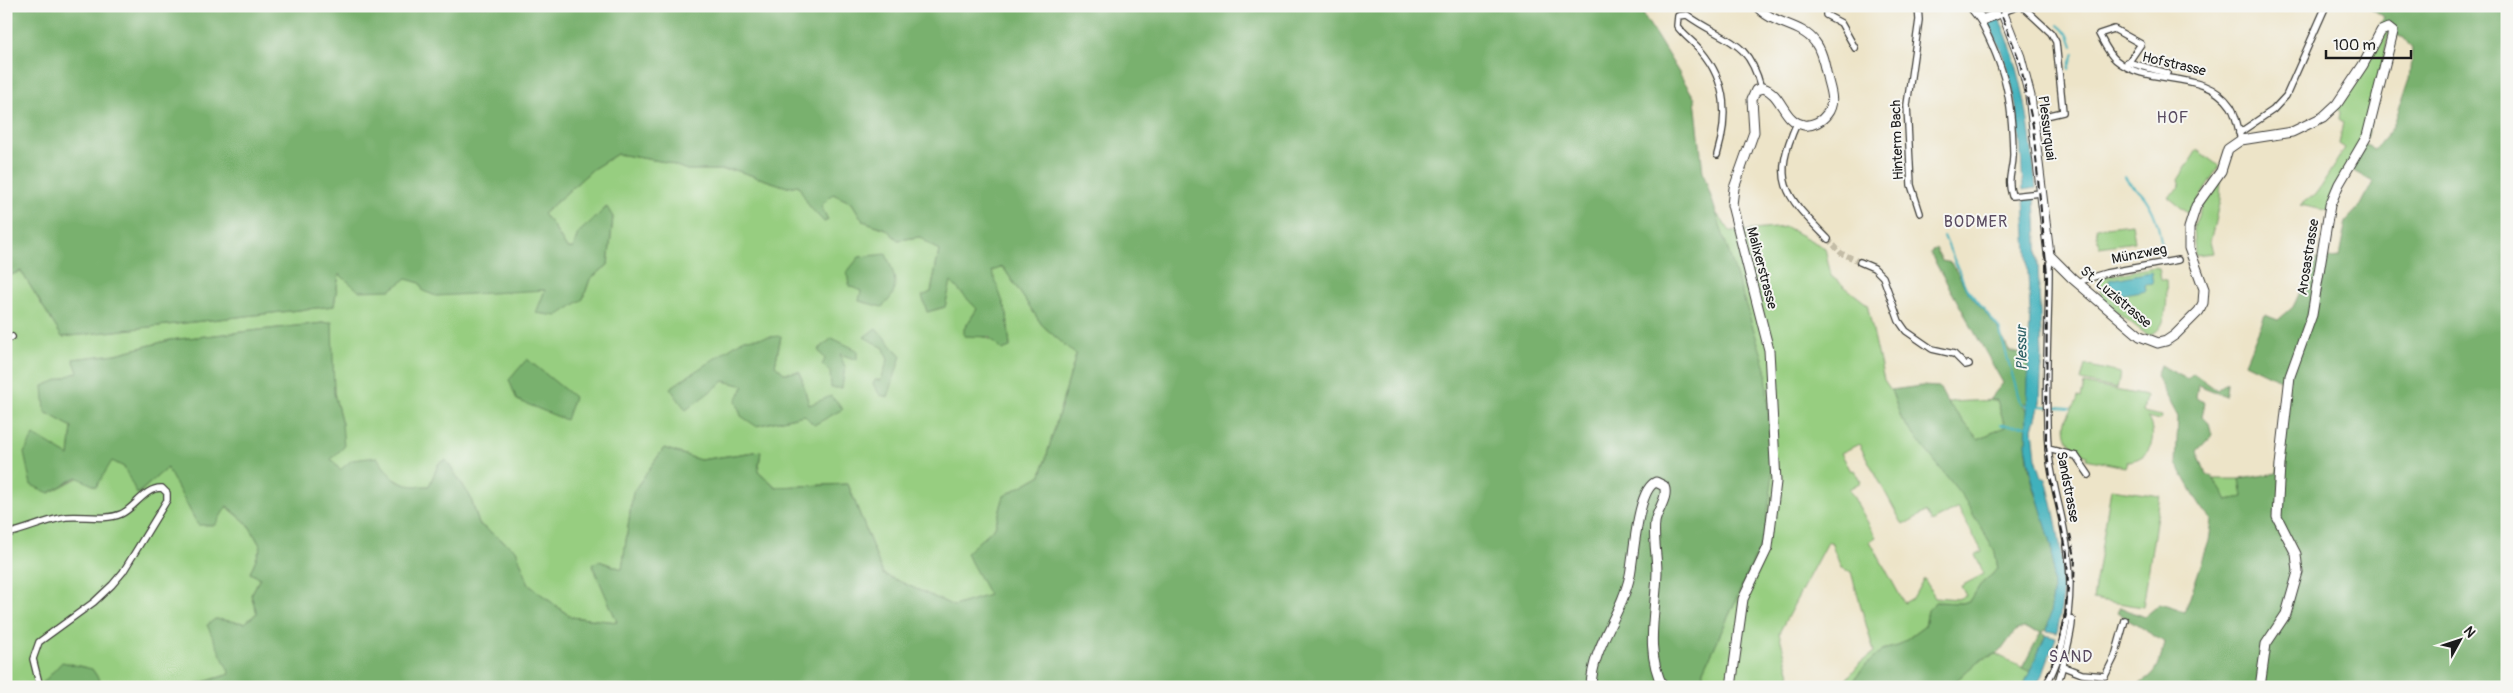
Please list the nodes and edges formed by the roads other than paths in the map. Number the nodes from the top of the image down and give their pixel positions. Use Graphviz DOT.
graph roads {
  1 [pos="1757,6"];
  2 [pos="1826,6"];
  3 [pos="1918,6"];
  4 [pos="1971,6"];
  5 [pos="2021,6"];
  6 [pos="2326,6"];
  7 [pos="2000,11"];
  8 [pos="1982,20"];
  9 [pos="1855,48"];
  10 [pos="2109,53"];
  11 [pos="2128,63"];
  12 [pos="2166,73"];
  13 [pos="1761,88"];
  14 [pos="2034,119"];
  15 [pos="1797,123"];
  16 [pos="2240,137"];
  17 [pos="1717,155"];
  18 [pos="2039,193"];
  19 [pos="1920,213"];
  20 [pos="1828,239"];
  21 [pos="2051,258"];
  22 [pos="2178,260"];
  23 [pos="1860,262"];
  24 [pos="2077,282"];
  25 [pos="1970,364"];
  26 [pos="2048,448"];
  27 [pos="2089,475"];
  28 [pos="6,534"];
  29 [pos="2067,618"];
  30 [pos="2125,620"];
  31 [pos="2064,666"];
  32 [pos="40,687"];
  33 [pos="1591,687"];
  34 [pos="1664,687"];
  35 [pos="1731,687"];
  36 [pos="2045,687"];
  37 [pos="2056,687"];
  38 [pos="2260,687"];
  1 -- 15 [label="main road"];
  2 -- 9 [label="street"];
  3 -- 19 [label="street, Hinterm Bach"];
  4 -- 8 [label="main road"];
  5 -- 7 [label="street"];
  5 -- 14 [label="street"];
  6 -- 16 [label="street"];
  7 -- 8 [label="main road"];
  7 -- 14 [label="main road, Plessurquai"];
  8 -- 18 [label="street"];
  10 -- 11 [label="street"];
  10 -- 11 [label="street"];
  10 -- 16 [label="street, Hofstrasse"];
  11 -- 12 [label="street"];
  13 -- 15 [label="main road"];
  13 -- 17 [label="street"];
  13 -- 35 [label="main road, Malixerstrasse"];
  14 -- 18 [label="main road, Plessurquai"];
  15 -- 20 [label="street"];
  16 -- 24 [label="main road, St. Luzistrasse"];
  16 -- 38 [label="main road, Arosastrasse"];
  18 -- 21 [label="main road, Plessurquai"];
  21 -- 24 [label="main road, St. Luzistrasse"];
  21 -- 26 [label="street, Sandstrasse"];
  22 -- 24 [label="street, Münzweg"];
  23 -- 25 [label="street"];
  26 -- 27 [label="street"];
  26 -- 29 [label="street, Sandstrasse"];
  28 -- 32 [label="street"];
  29 -- 31 [label="street"];
  29 -- 36 [label="street, Sandstrasse"];
  30 -- 31 [label="street"];
  31 -- 37 [label="street"];
  33 -- 34 [label="main road"];
}
